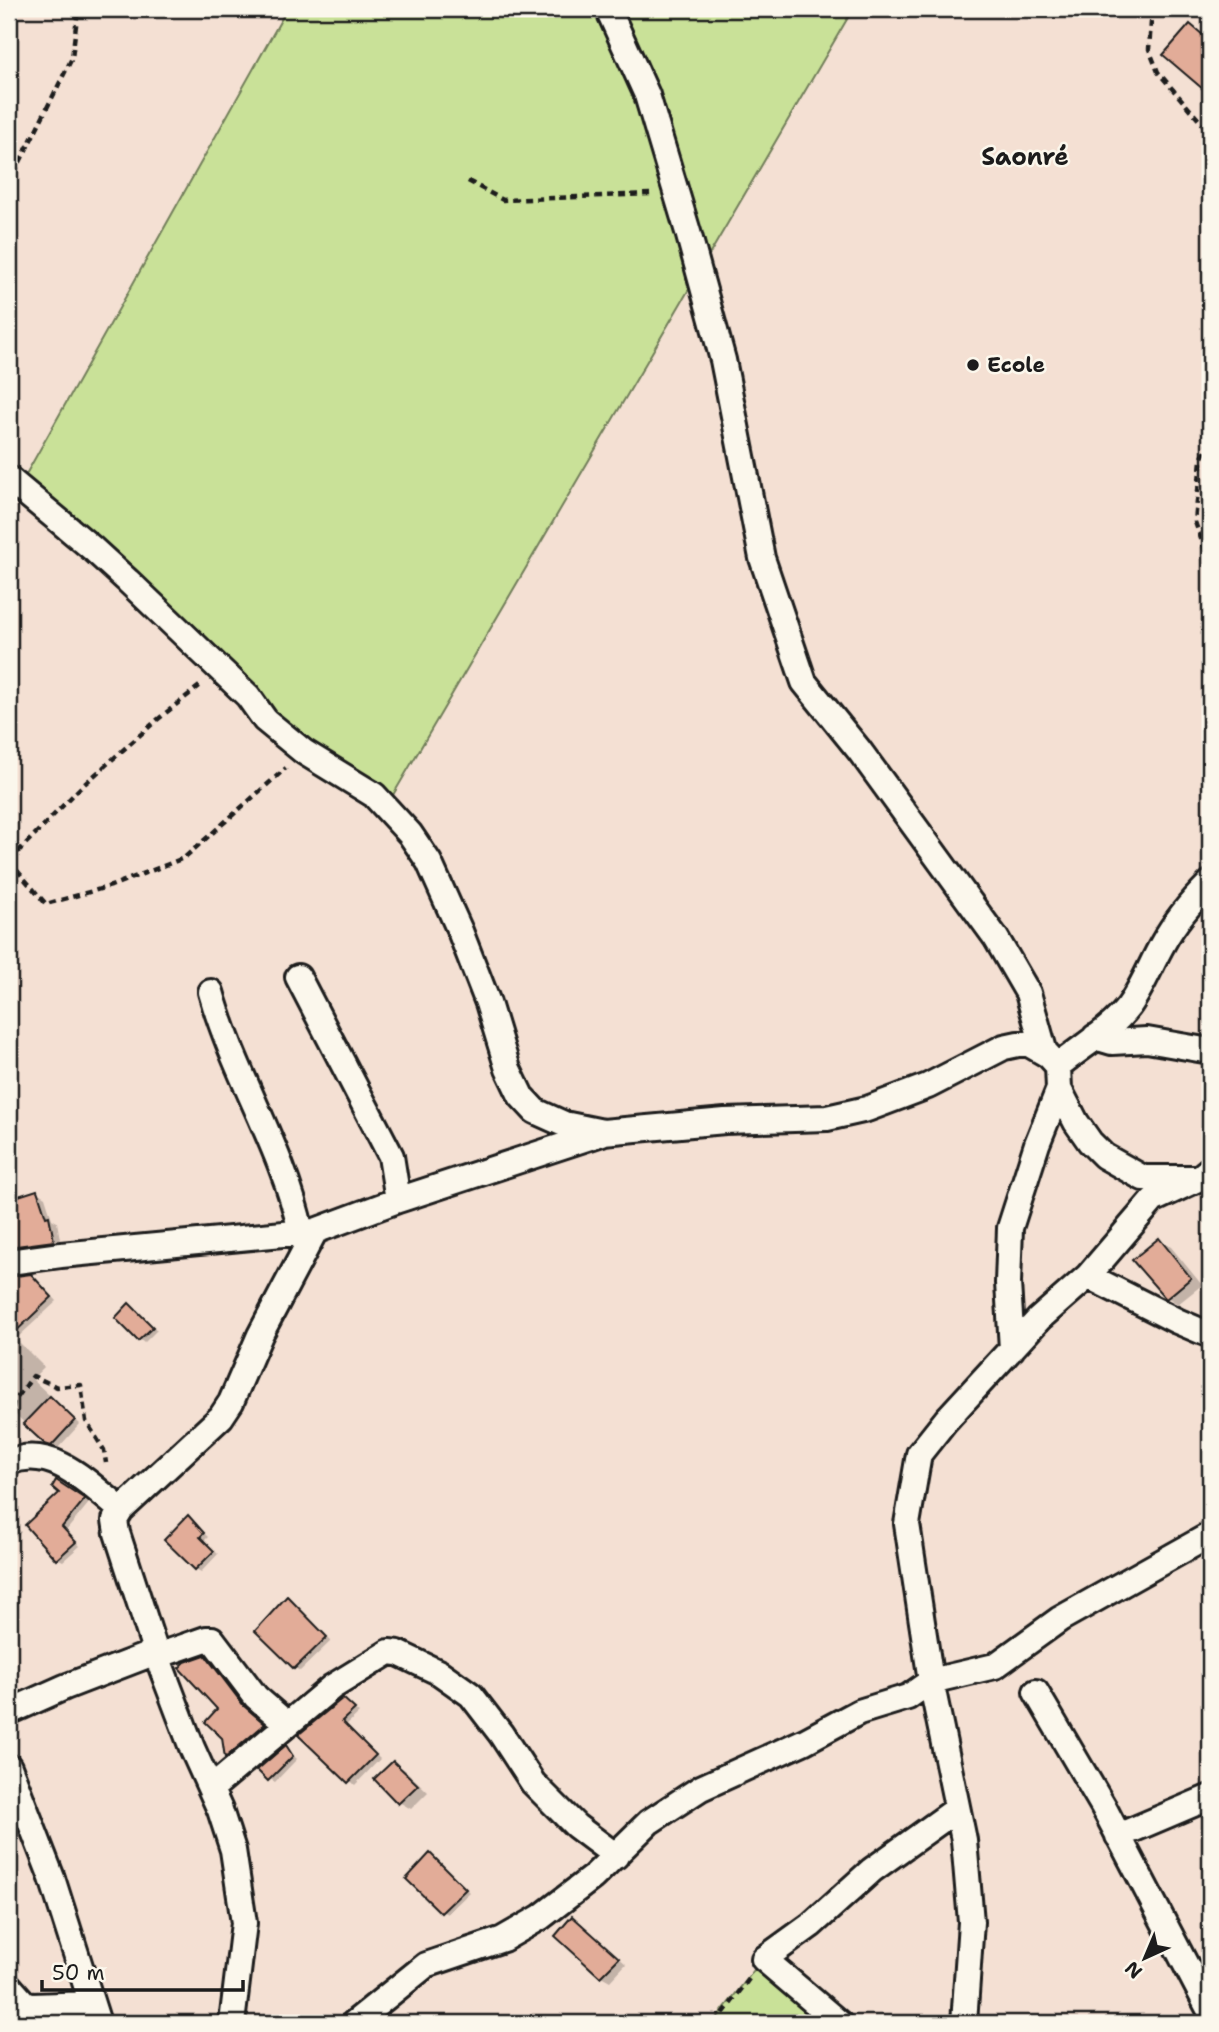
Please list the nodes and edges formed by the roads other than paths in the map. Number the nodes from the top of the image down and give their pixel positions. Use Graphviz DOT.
graph roads {
  1 [pos="608,9"];
  2 [pos="9,479"];
  3 [pos="1210,883"];
  4 [pos="298,977"];
  5 [pos="211,992"];
  6 [pos="1095,1037"];
  7 [pos="1210,1051"];
  8 [pos="1054,1069"];
  9 [pos="603,1132"];
  10 [pos="1206,1178"];
  11 [pos="398,1200"];
  12 [pos="308,1231"];
  13 [pos="9,1262"];
  14 [pos="1088,1276"];
  15 [pos="1210,1335"];
  16 [pos="1012,1349"];
  17 [pos="9,1462"];
  18 [pos="116,1505"];
  19 [pos="1210,1535"];
  20 [pos="156,1654"];
  21 [pos="932,1681"];
  22 [pos="1036,1692"];
  23 [pos="9,1712"];
  24 [pos="287,1724"];
  25 [pos="9,1767"];
  26 [pos="212,1788"];
  27 [pos="1210,1797"];
  28 [pos="957,1809"];
  29 [pos="17,1818"];
  30 [pos="1118,1836"];
  31 [pos="616,1856"];
  32 [pos="17,1995"];
  33 [pos="1210,2011"];
  34 [pos="95,2013"];
  35 [pos="9,2023"];
  36 [pos="232,2023"];
  37 [pos="354,2023"];
  38 [pos="839,2023"];
  39 [pos="964,2023"];
  1 -- 8 [label="street"];
  2 -- 9 [label="street"];
  3 -- 6 [label="street"];
  4 -- 11 [label="street"];
  5 -- 12 [label="street"];
  6 -- 7 [label="street"];
  6 -- 8 [label="street"];
  8 -- 9 [label="street"];
  8 -- 10 [label="street"];
  8 -- 16 [label="street"];
  9 -- 11 [label="street"];
  10 -- 14 [label="street"];
  11 -- 12 [label="street"];
  12 -- 13 [label="street"];
  12 -- 18 [label="street"];
  14 -- 15 [label="street"];
  14 -- 16 [label="street"];
  16 -- 21 [label="street"];
  17 -- 18 [label="street"];
  18 -- 20 [label="street"];
  19 -- 21 [label="street"];
  20 -- 23 [label="street"];
  20 -- 24 [label="street"];
  20 -- 26 [label="street"];
  21 -- 28 [label="street"];
  21 -- 31 [label="street"];
  22 -- 30 [label="street"];
  24 -- 26 [label="street"];
  24 -- 31 [label="street"];
  25 -- 29 [label="street"];
  26 -- 36 [label="street"];
  27 -- 30 [label="street"];
  28 -- 38 [label="street"];
  28 -- 39 [label="street"];
  29 -- 34 [label="street"];
  30 -- 33 [label="street"];
  31 -- 37 [label="street"];
  32 -- 34 [label="street"];
  32 -- 35 [label="street"];
}
